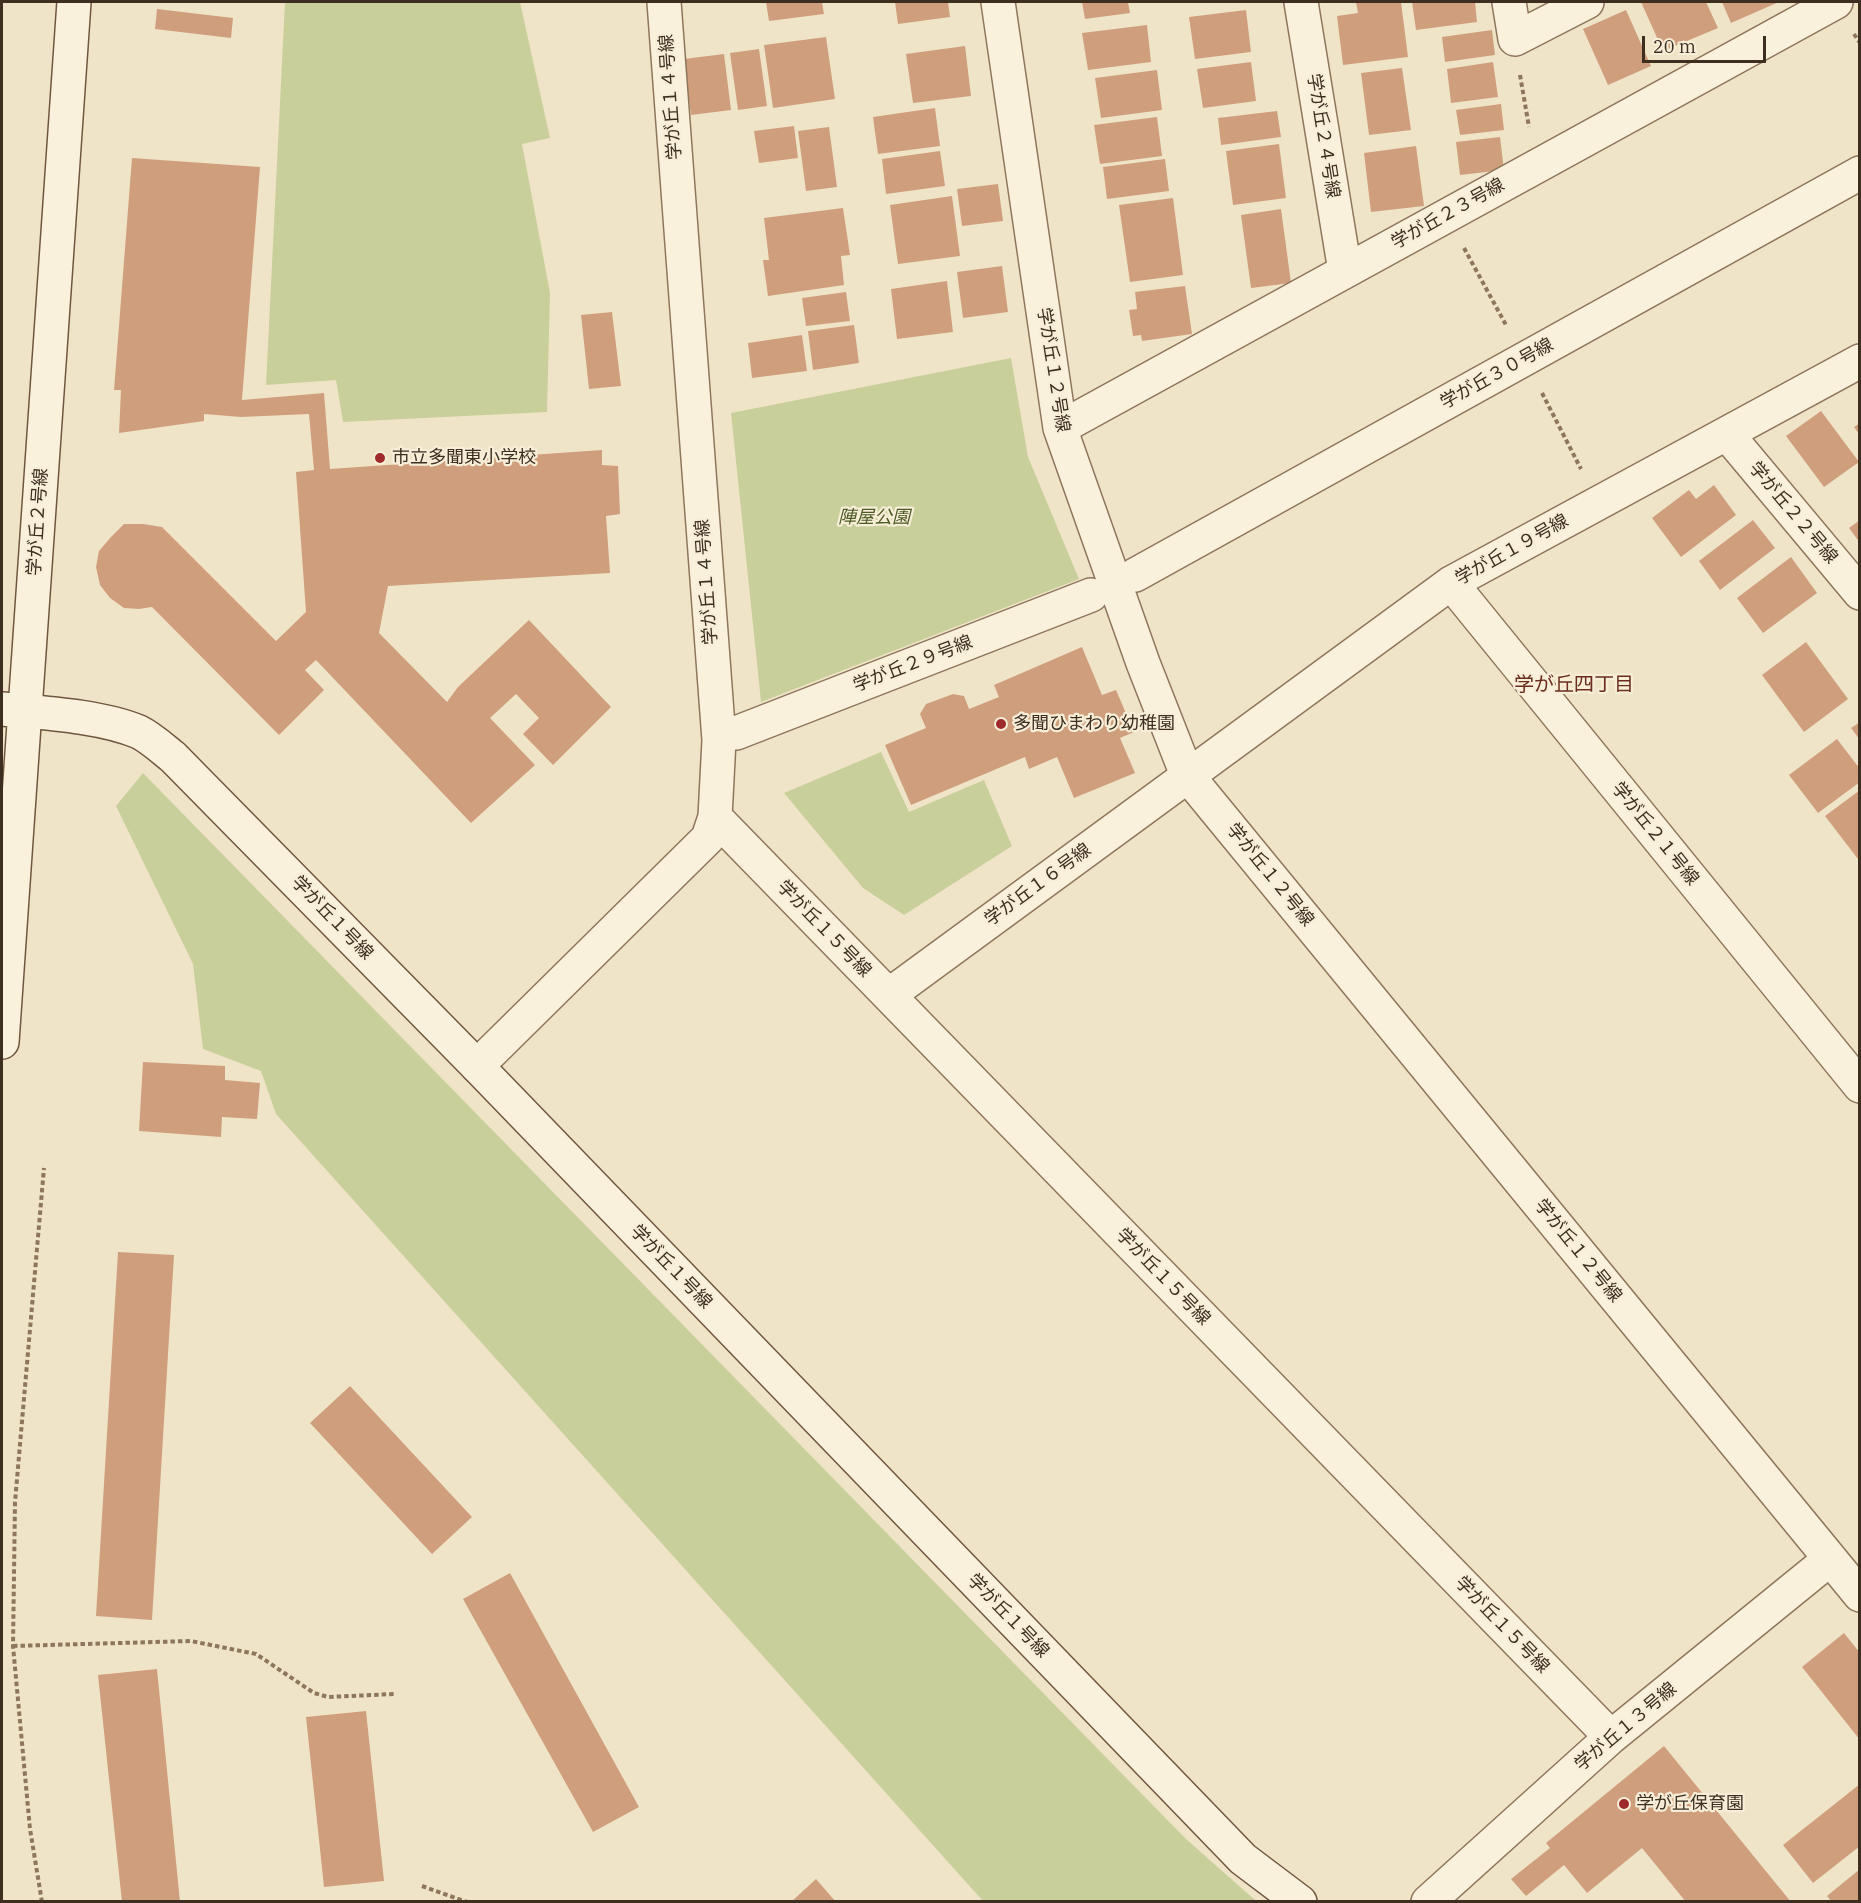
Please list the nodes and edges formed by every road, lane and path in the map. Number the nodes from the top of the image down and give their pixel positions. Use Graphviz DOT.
graph roads {
  1 [pos="74,2"];
  2 [pos="664,2"];
  3 [pos="998,2"];
  4 [pos="1301,2"];
  5 [pos="1509,2"];
  6 [pos="1587,2"];
  7 [pos="1836,2"];
  8 [pos="1515,39"];
  9 [pos="1535,166"];
  10 [pos="1860,173"];
  11 [pos="1345,271"];
  12 [pos="1860,361"];
  13 [pos="1060,428"];
  14 [pos="1727,434"];
  15 [pos="1136,575"];
  16 [pos="1451,583"];
  17 [pos="1860,593"];
  18 [pos="1091,596"];
  19 [pos="13,710"];
  20 [pos="736,733"];
  21 [pos="1187,775"];
  22 [pos="715,817"];
  23 [pos="890,995"];
  24 [pos="2,1042"];
  25 [pos="477,1066"];
  26 [pos="1860,1086"];
  27 [pos="44,1168"];
  28 [pos="1830,1558"];
  29 [pos="1860,1595"];
  30 [pos="13,1646"];
  31 [pos="394,1695"];
  32 [pos="1611,1737"];
  33 [pos="422,1886"];
  34 [pos="42,1902"];
  35 [pos="467,1902"];
  36 [pos="1300,1902"];
  37 [pos="1428,1902"];
  1 -- 19 [label="street, 学が丘２号線"];
  2 -- 22 [label="street, 学が丘１４号線"];
  3 -- 13 [label="street, 学が丘１２号線"];
  4 -- 11 [label="street, 学が丘２４号線"];
  5 -- 8 [label="street"];
  6 -- 8 [label="street"];
  7 -- 9 [label="street, 学が丘２３号線"];
  8 -- 9 [label="path"];
  9 -- 11 [label="street, 学が丘２３号線"];
  10 -- 15 [label="street, 学が丘３０号線"];
  11 -- 13 [label="street, 学が丘２３号線"];
  12 -- 14 [label="street, 学が丘１９号線"];
  13 -- 21 [label="street, 学が丘１２号線"];
  14 -- 16 [label="street, 学が丘１９号線"];
  14 -- 17 [label="street, 学が丘２２号線"];
  16 -- 21 [label="street, 学が丘１９号線"];
  16 -- 26 [label="street, 学が丘２１号線"];
  18 -- 20 [label="street, 学が丘２９号線"];
  19 -- 24 [label="street, 学が丘２号線"];
  19 -- 25 [label="street, 学が丘１号線"];
  21 -- 23 [label="street, 学が丘１６号線"];
  21 -- 28 [label="street, 学が丘１２号線"];
  22 -- 23 [label="street, 学が丘１５号線"];
  22 -- 25 [label="street, 学が丘１４号線"];
  23 -- 32 [label="street, 学が丘１５号線"];
  25 -- 36 [label="street, 学が丘１号線"];
  27 -- 30 [label="path"];
  28 -- 29 [label="street, 学が丘１２号線"];
  28 -- 32 [label="street, 学が丘１３号線"];
  30 -- 31 [label="path"];
  30 -- 34 [label="path"];
  32 -- 37 [label="street, 学が丘１３号線"];
  33 -- 35 [label="path"];
}
